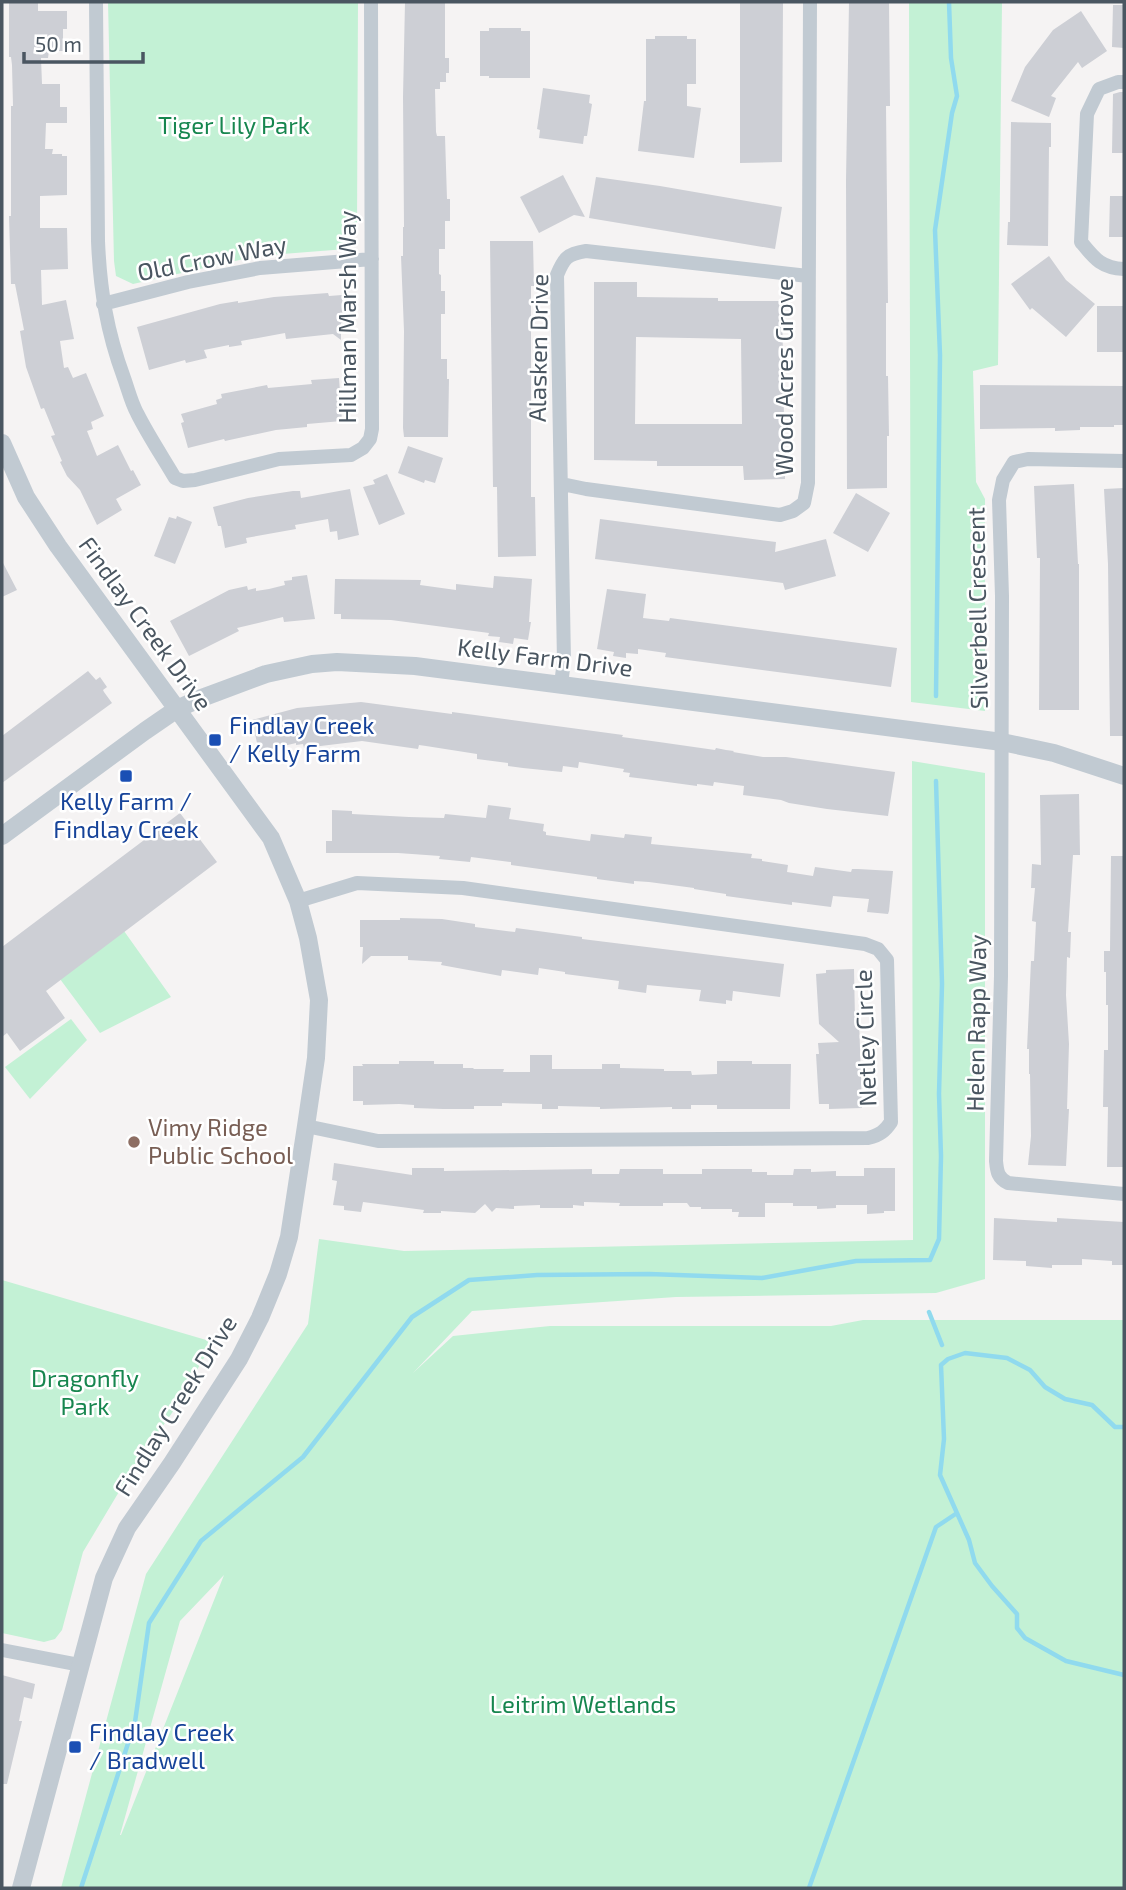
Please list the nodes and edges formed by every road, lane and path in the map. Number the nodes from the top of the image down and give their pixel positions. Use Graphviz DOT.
graph roads {
  1 [pos="96,2"];
  2 [pos="371,2"];
  3 [pos="810,2"];
  4 [pos="1124,82"];
  5 [pos="372,259"];
  6 [pos="1124,268"];
  7 [pos="808,276"];
  8 [pos="103,304"];
  9 [pos="2,443"];
  10 [pos="1124,461"];
  11 [pos="562,484"];
  12 [pos="561,684"];
  13 [pos="177,709"];
  14 [pos="1002,742"];
  15 [pos="1124,776"];
  16 [pos="2,836"];
  17 [pos="298,901"];
  18 [pos="306,1126"];
  19 [pos="1124,1194"];
  20 [pos="2,1650"];
  21 [pos="80,1665"];
  22 [pos="21,1888"];
  1 -- 8 [label="street, Hillman Marsh Way"];
  2 -- 5 [label="street, Hillman Marsh Way"];
  3 -- 7 [label="street, Wood Acres Grove"];
  4 -- 6 [label="street"];
  5 -- 8 [label="street, Old Crow Way"];
  5 -- 8 [label="street, Hillman Marsh Way"];
  7 -- 11 [label="street, Alasken Drive"];
  7 -- 11 [label="street, Wood Acres Grove"];
  9 -- 13 [label="street, Findlay Creek Drive"];
  10 -- 14 [label="street, Silverbell Crescent"];
  11 -- 12 [label="street, Alasken Drive"];
  12 -- 13 [label="street, Kelly Farm Drive"];
  12 -- 14 [label="street, Kelly Farm Drive"];
  13 -- 16 [label="street, Kelly Farm Drive"];
  13 -- 17 [label="street, Findlay Creek Drive"];
  14 -- 15 [label="street, Kelly Farm Drive"];
  14 -- 19 [label="street, Helen Rapp Way"];
  17 -- 18 [label="street, Findlay Creek Drive"];
  17 -- 18 [label="street, Netley Circle"];
  18 -- 21 [label="street, Findlay Creek Drive"];
  20 -- 21 [label="street"];
  21 -- 22 [label="street, Findlay Creek Drive"];
}
